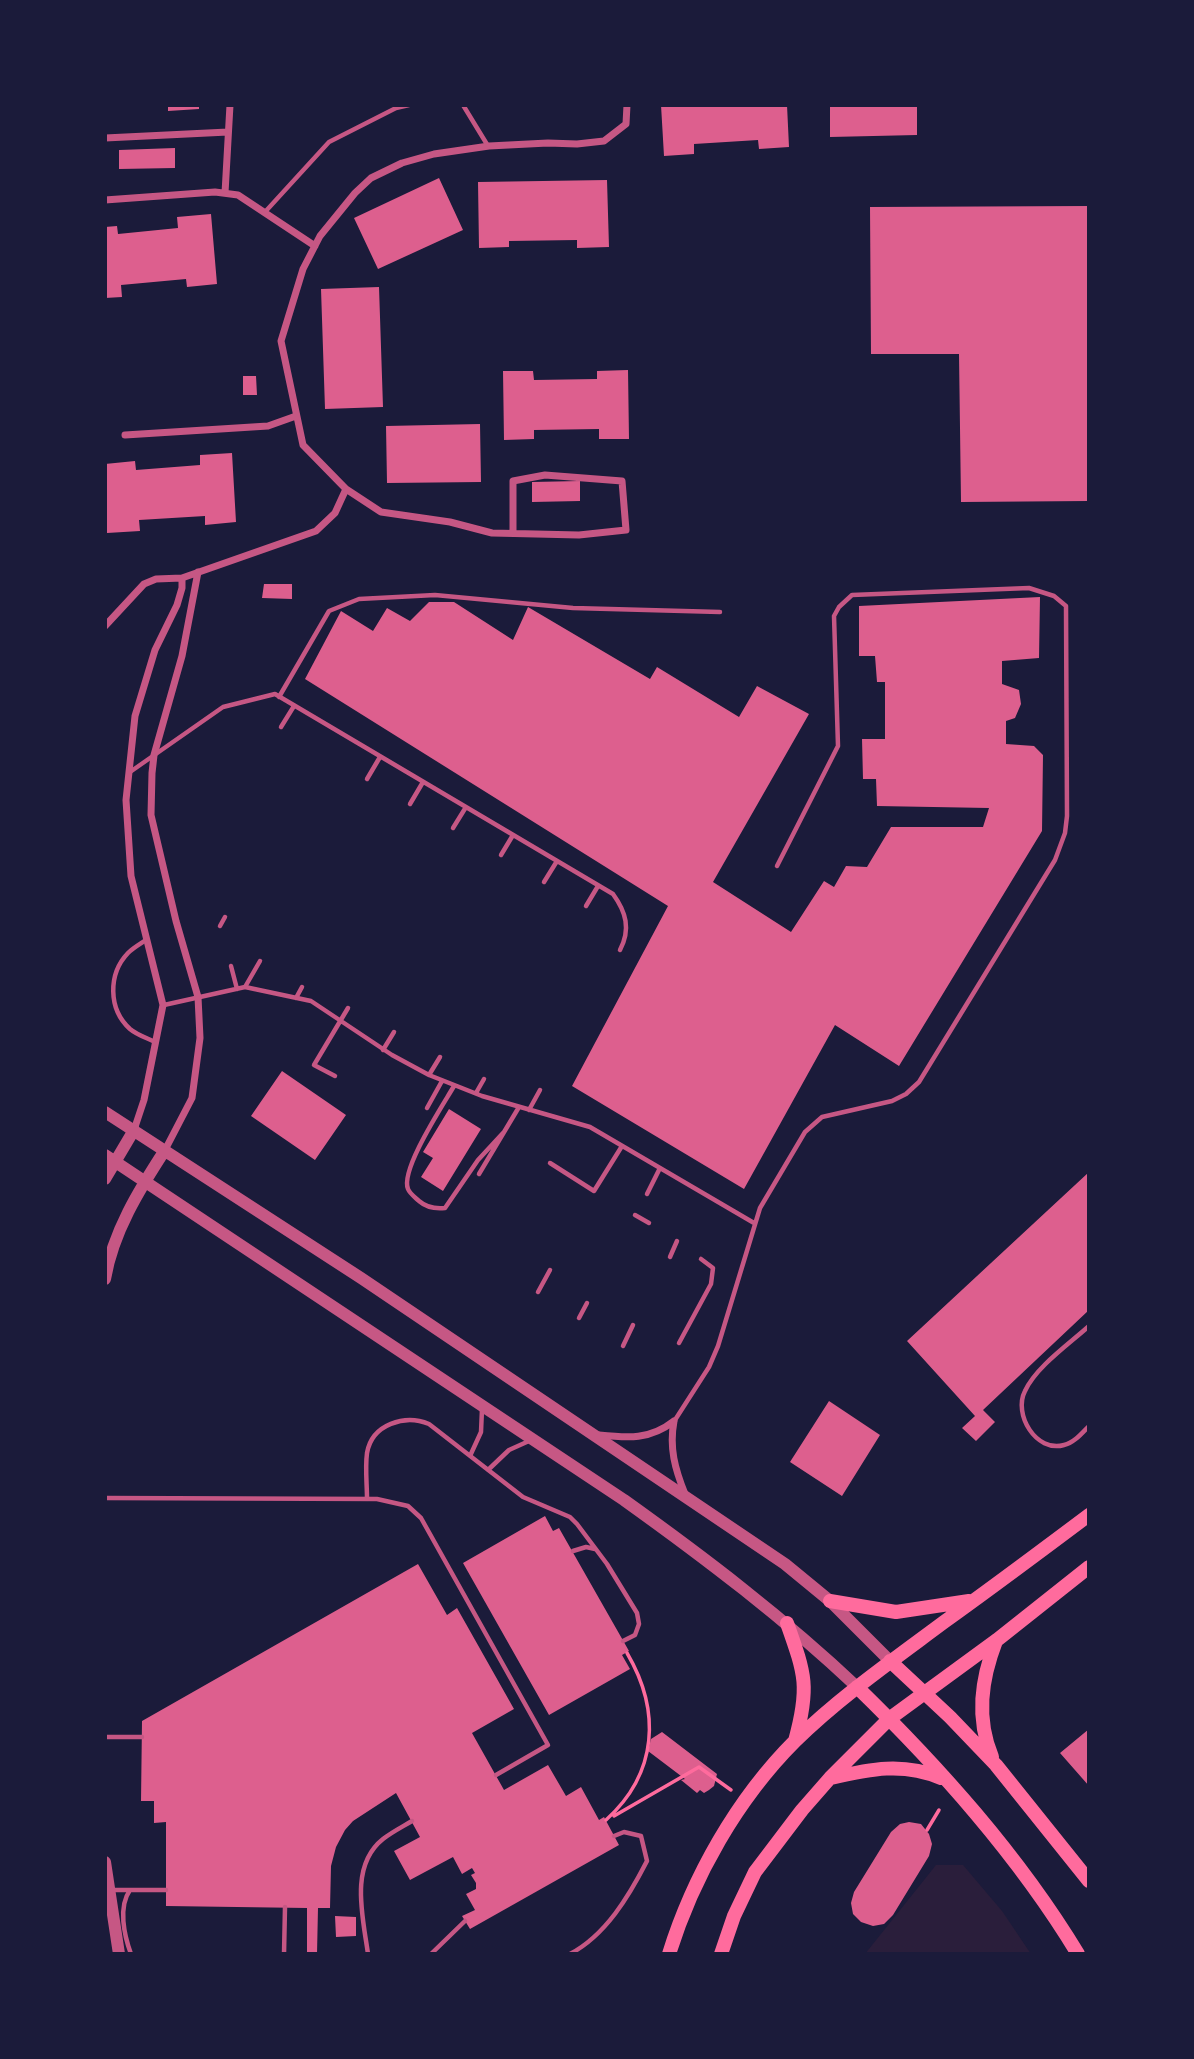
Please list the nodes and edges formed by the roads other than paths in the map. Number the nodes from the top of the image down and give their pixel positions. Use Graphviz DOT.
graph roads {
  1 [pos="230,105"];
  2 [pos="410,105"];
  3 [pos="463,105"];
  4 [pos="627,105"];
  5 [pos="228,132"];
  6 [pos="105,138"];
  7 [pos="489,146"];
  8 [pos="225,193"];
  9 [pos="105,200"];
  10 [pos="265,213"];
  11 [pos="315,246"];
  12 [pos="296,415"];
  13 [pos="125,435"];
  14 [pos="346,489"];
  15 [pos="513,533"];
  16 [pos="198,572"];
  17 [pos="182,578"];
  18 [pos="720,612"];
  19 [pos="105,626"];
  20 [pos="279,697"];
  21 [pos="294,706"];
  22 [pos="281,727"];
  23 [pos="155,755"];
  24 [pos="380,757"];
  25 [pos="130,772"];
  26 [pos="367,779"];
  27 [pos="423,782"];
  28 [pos="410,804"];
  29 [pos="466,807"];
  30 [pos="453,828"];
  31 [pos="513,835"];
  32 [pos="501,855"];
  33 [pos="556,861"];
  34 [pos="777,866"];
  35 [pos="544,882"];
  36 [pos="598,885"];
  37 [pos="586,906"];
  38 [pos="225,917"];
  39 [pos="220,926"];
  40 [pos="147,940"];
  41 [pos="620,950"];
  42 [pos="260,961"];
  43 [pos="231,966"];
  44 [pos="245,987"];
  45 [pos="303,987"];
  46 [pos="237,989"];
  47 [pos="198,997"];
  48 [pos="296,998"];
  49 [pos="163,1005"];
  50 [pos="348,1007"];
  51 [pos="340,1020"];
  52 [pos="394,1032"];
  53 [pos="156,1042"];
  54 [pos="383,1049"];
  55 [pos="440,1057"];
  56 [pos="429,1075"];
  57 [pos="335,1076"];
  58 [pos="484,1079"];
  59 [pos="442,1081"];
  60 [pos="454,1086"];
  61 [pos="540,1090"];
  62 [pos="476,1093"];
  63 [pos="519,1107"];
  64 [pos="426,1108"];
  65 [pos="529,1110"];
  66 [pos="105,1112"];
  67 [pos="134,1129"];
  68 [pos="503,1133"];
  69 [pos="622,1146"];
  70 [pos="165,1150"];
  71 [pos="110,1159"];
  72 [pos="550,1163"];
  73 [pos="660,1168"];
  74 [pos="480,1174"];
  75 [pos="105,1179"];
  76 [pos="144,1181"];
  77 [pos="647,1194"];
  78 [pos="635,1215"];
  79 [pos="649,1223"];
  80 [pos="754,1223"];
  81 [pos="677,1241"];
  82 [pos="670,1257"];
  83 [pos="701,1259"];
  84 [pos="550,1270"];
  85 [pos="105,1279"];
  86 [pos="538,1292"];
  87 [pos="587,1303"];
  88 [pos="579,1318"];
  89 [pos="633,1325"];
  90 [pos="1089,1326"];
  91 [pos="679,1343"];
  92 [pos="623,1346"];
  93 [pos="481,1404"];
  94 [pos="674,1421"];
  95 [pos="1089,1426"];
  96 [pos="594,1434"];
  97 [pos="535,1440"];
  98 [pos="470,1456"];
  99 [pos="488,1470"];
  100 [pos="685,1494"];
  101 [pos="105,1498"];
  102 [pos="367,1499"];
  103 [pos="1089,1515"];
  104 [pos="596,1549"];
  105 [pos="573,1551"];
  106 [pos="1089,1567"];
  107 [pos="830,1601"];
  108 [pos="974,1601"];
  109 [pos="787,1623"];
  110 [pos="997,1640"];
  111 [pos="623,1641"];
  112 [pos="890,1661"];
  113 [pos="857,1687"];
  114 [pos="923,1693"];
  115 [pos="889,1719"];
  116 [pos="105,1737"];
  117 [pos="142,1737"];
  118 [pos="795,1741"];
  119 [pos="996,1765"];
  120 [pos="496,1775"];
  121 [pos="830,1778"];
  122 [pos="946,1780"];
  123 [pos="412,1821"];
  124 [pos="614,1836"];
  125 [pos="105,1862"];
  126 [pos="1089,1881"];
  127 [pos="166,1889"];
  128 [pos="107,1890"];
  129 [pos="130,1890"];
  130 [pos="285,1907"];
  131 [pos="465,1921"];
  132 [pos="119,1954"];
  133 [pos="131,1954"];
  134 [pos="284,1954"];
  135 [pos="368,1954"];
  136 [pos="431,1954"];
  137 [pos="570,1954"];
  138 [pos="669,1954"];
  139 [pos="721,1954"];
  140 [pos="1078,1954"];
  1 -- 5 [label="street"];
  2 -- 10 [label="lane"];
  3 -- 7 [label="lane"];
  4 -- 7 [label="street"];
  5 -- 6 [label="street"];
  5 -- 8 [label="street"];
  7 -- 11 [label="street"];
  8 -- 9 [label="street"];
  8 -- 10 [label="street"];
  10 -- 11 [label="street"];
  11 -- 12 [label="street"];
  12 -- 13 [label="street"];
  12 -- 14 [label="street"];
  14 -- 15 [label="street"];
  14 -- 16 [label="street"];
  15 -- 15 [label="street"];
  16 -- 17 [label="street"];
  16 -- 23 [label="street"];
  17 -- 19 [label="street"];
  17 -- 25 [label="street"];
  18 -- 20 [label="lane"];
  20 -- 21 [label="lane"];
  20 -- 23 [label="lane"];
  21 -- 22 [label="lane"];
  21 -- 24 [label="lane"];
  23 -- 25 [label="lane"];
  23 -- 47 [label="street"];
  24 -- 26 [label="lane"];
  24 -- 27 [label="lane"];
  25 -- 40 [label="street"];
  27 -- 28 [label="lane"];
  27 -- 29 [label="lane"];
  29 -- 30 [label="lane"];
  29 -- 31 [label="lane"];
  31 -- 32 [label="lane"];
  31 -- 33 [label="lane"];
  33 -- 35 [label="lane"];
  33 -- 36 [label="lane"];
  34 -- 80 [label="lane"];
  36 -- 37 [label="lane"];
  36 -- 41 [label="lane"];
  38 -- 39 [label="lane"];
  40 -- 49 [label="street"];
  40 -- 53 [label="lane"];
  42 -- 44 [label="lane"];
  43 -- 46 [label="lane"];
  44 -- 46 [label="lane"];
  44 -- 48 [label="lane"];
  45 -- 48 [label="lane"];
  46 -- 47 [label="lane"];
  47 -- 49 [label="lane"];
  47 -- 70 [label="street"];
  48 -- 51 [label="lane"];
  49 -- 53 [label="street"];
  50 -- 51 [label="lane"];
  51 -- 54 [label="lane"];
  51 -- 57 [label="lane"];
  52 -- 54 [label="lane"];
  53 -- 67 [label="street"];
  54 -- 56 [label="lane"];
  55 -- 56 [label="lane"];
  56 -- 59 [label="lane"];
  58 -- 62 [label="lane"];
  59 -- 60 [label="lane"];
  59 -- 64 [label="lane"];
  60 -- 62 [label="lane"];
  60 -- 68 [label="lane"];
  61 -- 65 [label="lane"];
  62 -- 63 [label="lane"];
  63 -- 65 [label="lane"];
  63 -- 68 [label="lane"];
  65 -- 69 [label="lane"];
  66 -- 67 [label="street"];
  67 -- 70 [label="street"];
  67 -- 71 [label="street"];
  68 -- 74 [label="lane"];
  69 -- 72 [label="lane"];
  69 -- 73 [label="lane"];
  70 -- 76 [label="street"];
  70 -- 96 [label="street"];
  71 -- 75 [label="street"];
  71 -- 76 [label="street"];
  73 -- 77 [label="lane"];
  73 -- 80 [label="lane"];
  76 -- 85 [label="street"];
  76 -- 93 [label="street"];
  78 -- 79 [label="lane"];
  80 -- 94 [label="lane"];
  81 -- 82 [label="lane"];
  83 -- 91 [label="lane"];
  84 -- 86 [label="lane"];
  87 -- 88 [label="lane"];
  89 -- 92 [label="lane"];
  90 -- 95 [label="lane"];
  93 -- 97 [label="street"];
  93 -- 98 [label="lane"];
  94 -- 96 [label="street"];
  94 -- 100 [label="street"];
  96 -- 100 [label="street"];
  97 -- 99 [label="lane"];
  97 -- 109 [label="street"];
  98 -- 99 [label="lane"];
  98 -- 102 [label="lane"];
  99 -- 104 [label="lane"];
  100 -- 107 [label="street"];
  101 -- 102 [label="lane"];
  102 -- 120 [label="lane"];
  103 -- 108 [label="main road"];
  104 -- 105 [label="lane"];
  104 -- 111 [label="lane"];
  106 -- 110 [label="main road"];
  107 -- 108 [label="main road"];
  107 -- 112 [label="street"];
  108 -- 112 [label="main road"];
  109 -- 113 [label="street"];
  109 -- 118 [label="main road"];
  110 -- 114 [label="main road"];
  110 -- 119 [label="main road"];
  112 -- 113 [label="main road"];
  112 -- 114 [label="main road"];
  113 -- 115 [label="main road"];
  113 -- 118 [label="main road"];
  114 -- 115 [label="main road"];
  114 -- 119 [label="main road"];
  115 -- 121 [label="main road"];
  115 -- 122 [label="main road"];
  116 -- 117 [label="lane"];
  118 -- 138 [label="main road"];
  119 -- 126 [label="main road"];
  121 -- 122 [label="main road"];
  121 -- 139 [label="main road"];
  122 -- 140 [label="main road"];
  123 -- 135 [label="lane"];
  124 -- 137 [label="lane"];
  125 -- 128 [label="street"];
  127 -- 129 [label="lane"];
  128 -- 129 [label="lane"];
  128 -- 132 [label="street"];
  129 -- 133 [label="lane"];
  130 -- 134 [label="lane"];
  131 -- 136 [label="lane"];
}
